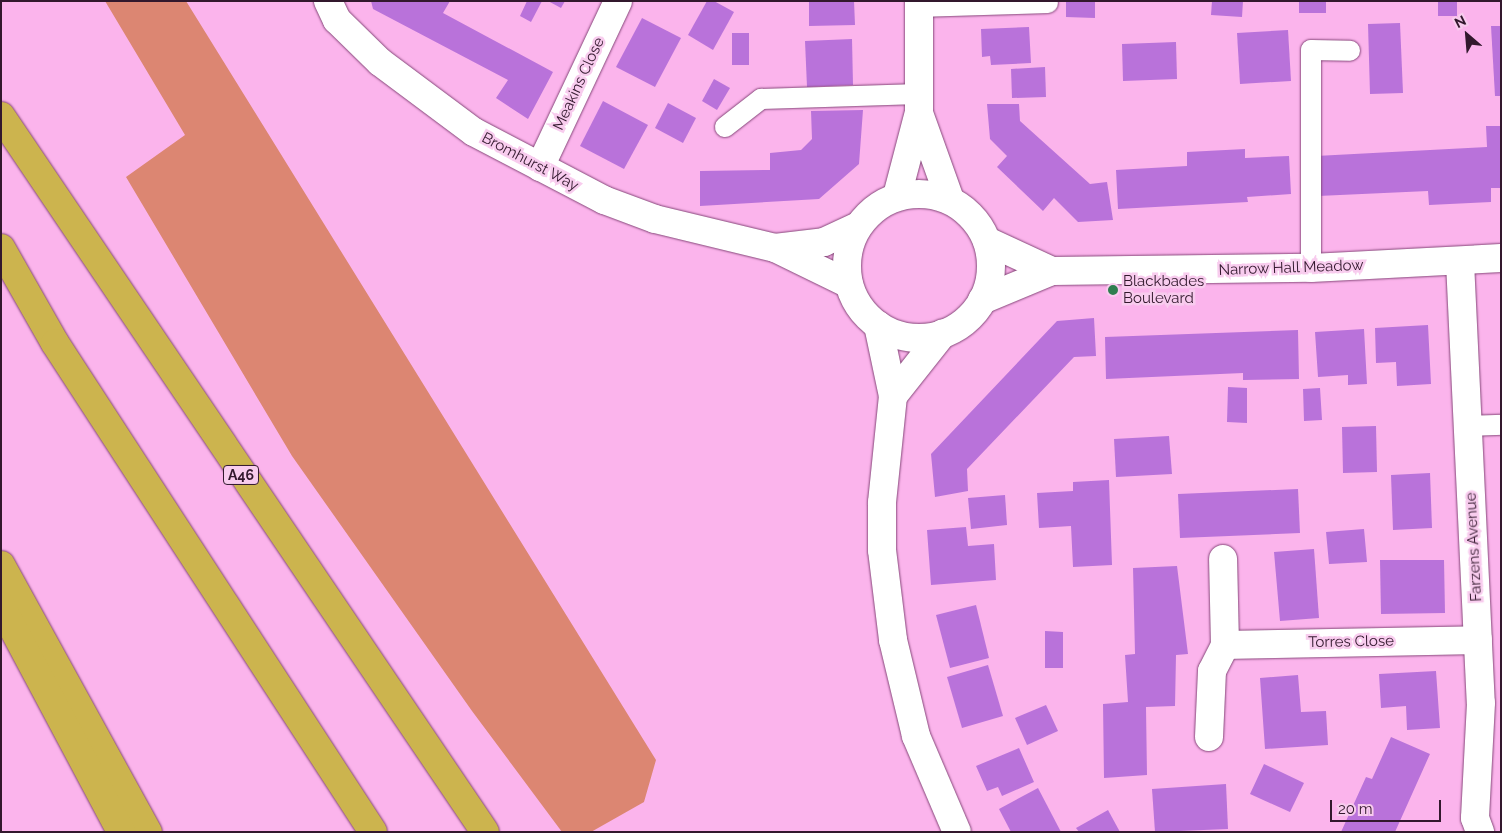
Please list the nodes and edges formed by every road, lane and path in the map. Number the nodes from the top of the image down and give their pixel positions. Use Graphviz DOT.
graph roads {
  1 [pos="328,1"];
  2 [pos="618,1"];
  3 [pos="1048,3"];
  4 [pos="919,4"];
  5 [pos="1350,51"];
  6 [pos="919,103"];
  7 [pos="1,116"];
  8 [pos="726,127"];
  9 [pos="540,168"];
  10 [pos="897,196"];
  11 [pos="950,200"];
  12 [pos="859,226"];
  13 [pos="987,241"];
  14 [pos="1,248"];
  15 [pos="775,248"];
  16 [pos="1501,258"];
  17 [pos="1460,262"];
  18 [pos="1312,268"];
  19 [pos="1052,271"];
  20 [pos="849,284"];
  21 [pos="982,300"];
  22 [pos="878,325"];
  23 [pos="943,333"];
  24 [pos="893,396"];
  25 [pos="1501,425"];
  26 [pos="1468,426"];
  27 [pos="1223,559"];
  28 [pos="1,565"];
  29 [pos="1,606"];
  30 [pos="1478,640"];
  31 [pos="1225,645"];
  32 [pos="1209,737"];
  33 [pos="121,832"];
  34 [pos="148,832"];
  35 [pos="373,832"];
  36 [pos="485,832"];
  37 [pos="957,832"];
  38 [pos="1480,832"];
  1 -- 9 [label="street, Bromhurst Way"];
  2 -- 9 [label="street, Meakins Close"];
  3 -- 4 [label="lane"];
  4 -- 6 [label="street"];
  5 -- 18 [label="lane"];
  6 -- 8 [label="lane"];
  6 -- 10 [label="street"];
  6 -- 11 [label="street"];
  7 -- 36 [label="highway, A46"];
  9 -- 15 [label="street, Bromhurst Way"];
  10 -- 11 [label="street"];
  10 -- 12 [label="street"];
  11 -- 13 [label="street"];
  12 -- 15 [label="street, Bromhurst Way"];
  12 -- 20 [label="street"];
  13 -- 19 [label="street, Narrow Hall Meadow"];
  13 -- 21 [label="street"];
  14 -- 35 [label="highway"];
  15 -- 20 [label="street, Bromhurst Way"];
  16 -- 17 [label="street, Narrow Hall Meadow"];
  17 -- 18 [label="street, Narrow Hall Meadow"];
  17 -- 26 [label="street, Farzens Avenue"];
  18 -- 19 [label="street, Narrow Hall Meadow"];
  19 -- 21 [label="street, Narrow Hall Meadow"];
  20 -- 22 [label="street"];
  21 -- 23 [label="street"];
  22 -- 23 [label="street"];
  22 -- 24 [label="street"];
  23 -- 24 [label="street"];
  24 -- 37 [label="street"];
  25 -- 26 [label="lane"];
  26 -- 30 [label="street, Farzens Avenue"];
  27 -- 31 [label="street"];
  28 -- 34 [label="highway"];
  29 -- 33 [label="highway"];
  30 -- 31 [label="street, Torres Close"];
  30 -- 38 [label="street, Farzens Avenue"];
  31 -- 32 [label="street"];
}
